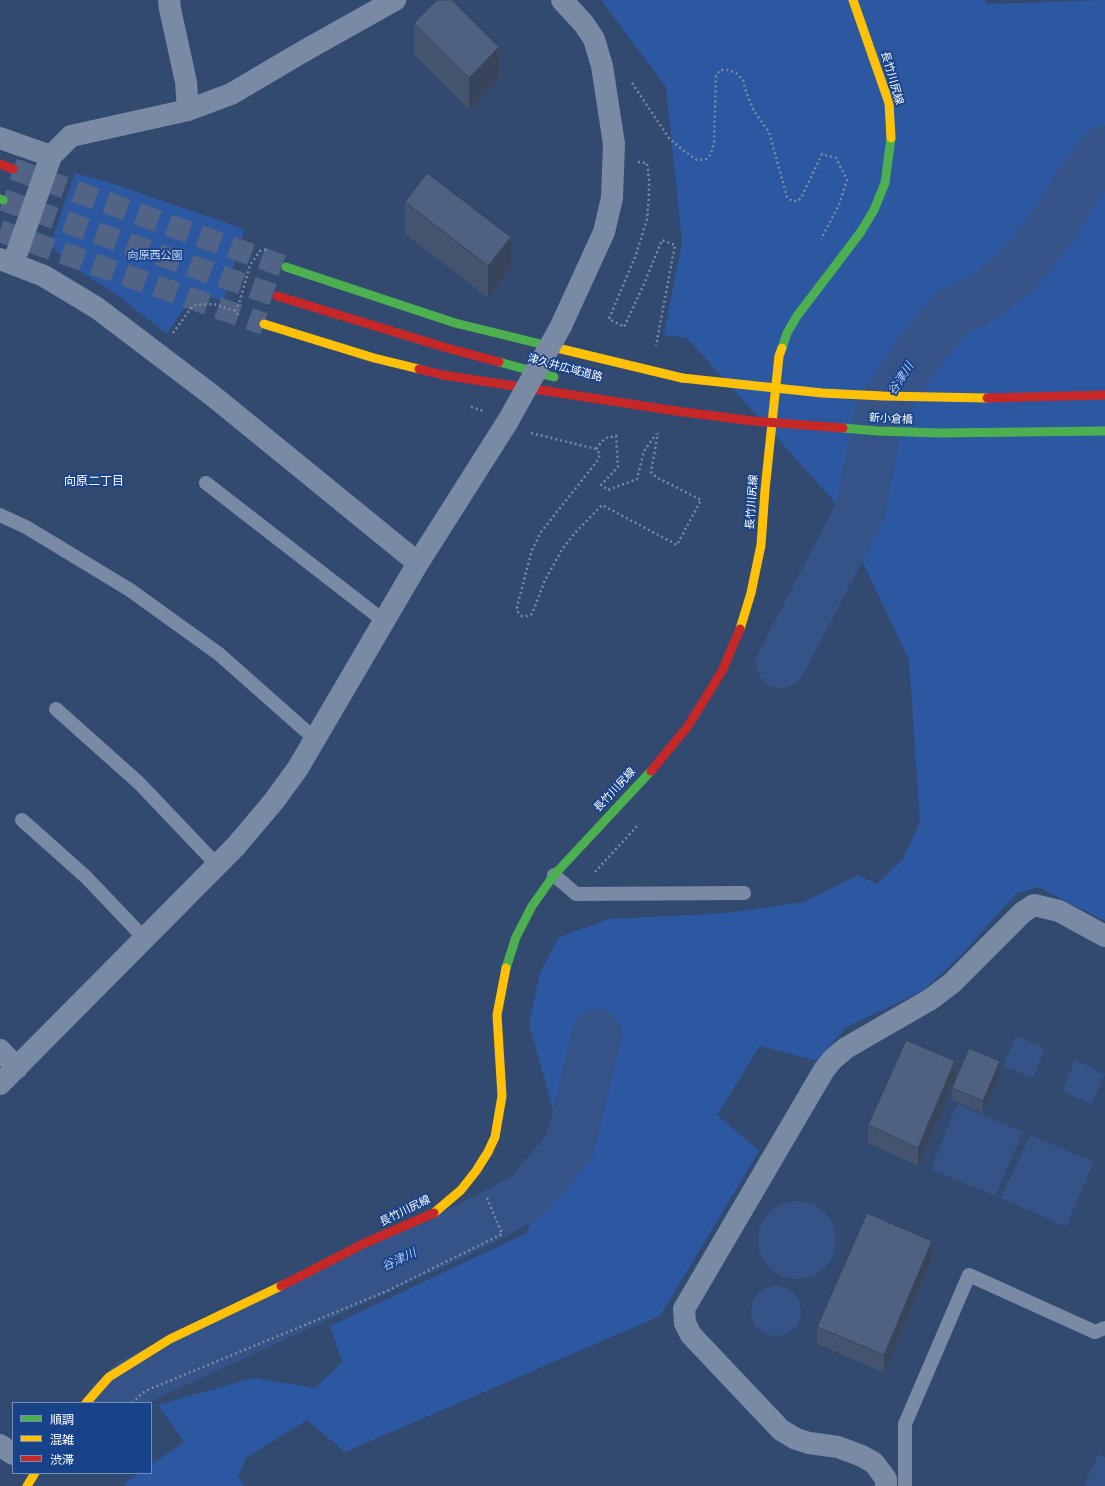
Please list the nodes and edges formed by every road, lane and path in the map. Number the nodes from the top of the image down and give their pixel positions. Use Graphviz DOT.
graph roads {
  1 [pos="169,0"];
  2 [pos="395,0"];
  3 [pos="562,0"];
  4 [pos="854,0"];
  5 [pos="630,80"];
  6 [pos="188,110"];
  7 [pos="0,138"];
  8 [pos="51,156"];
  9 [pos="634,161"];
  10 [pos="0,164"];
  11 [pos="12,169"];
  12 [pos="820,241"];
  13 [pos="6,262"];
  14 [pos="286,267"];
  15 [pos="277,296"];
  16 [pos="244,320"];
  17 [pos="264,324"];
  18 [pos="172,335"];
  19 [pos="447,348"];
  20 [pos="655,349"];
  21 [pos="518,357"];
  22 [pos="533,359"];
  23 [pos="549,361"];
  24 [pos="596,367"];
  25 [pos="682,378"];
  26 [pos="562,380"];
  27 [pos="600,390"];
  28 [pos="1105,395"];
  29 [pos="466,405"];
  30 [pos="676,411"];
  31 [pos="488,413"];
  32 [pos="1105,431"];
  33 [pos="531,433"];
  34 [pos="596,449"];
  35 [pos="206,483"];
  36 [pos="0,515"];
  37 [pos="418,563"];
  38 [pos="384,621"];
  39 [pos="56,709"];
  40 [pos="315,739"];
  41 [pos="22,820"];
  42 [pos="217,865"];
  43 [pos="554,875"];
  44 [pos="744,893"];
  45 [pos="1105,936"];
  46 [pos="145,939"];
  47 [pos="0,1050"];
  48 [pos="17,1068"];
  49 [pos="0,1084"];
  50 [pos="486,1196"];
  51 [pos="1105,1328"];
  52 [pos="87,1402"];
  53 [pos="133,1402"];
  54 [pos="0,1445"];
  55 [pos="12,1453"];
  56 [pos="886,1486"];
  57 [pos="905,1486"];
  1 -- 6 [label="street"];
  2 -- 6 [label="street"];
  3 -- 37 [label="street, bridge"];
  4 -- 43 [label="main road, 長竹川尻線"];
  5 -- 12 [label="path"];
  6 -- 8 [label="street"];
  7 -- 8 [label="street"];
  8 -- 13 [label="street"];
  9 -- 20 [label="path"];
  10 -- 11 [label="main road"];
  13 -- 37 [label="street"];
  14 -- 25 [label="main road"];
  15 -- 19 [label="main road, 津久井広域道路"];
  16 -- 18 [label="path"];
  17 -- 30 [label="main road"];
  19 -- 21 [label="main road, 津久井広域道路"];
  19 -- 26 [label="main road, 津久井広域道路"];
  22 -- 23 [label="main road, 津久井広域道路"];
  24 -- 25 [label="main road, 津久井広域道路"];
  25 -- 28 [label="main road, 新小倉橋, bridge"];
  27 -- 30 [label="main road, 津久井広域道路"];
  29 -- 31 [label="path"];
  30 -- 32 [label="main road, 新小倉橋, bridge"];
  33 -- 34 [label="path"];
  34 -- 34 [label="path"];
  35 -- 38 [label="lane"];
  36 -- 40 [label="lane"];
  37 -- 38 [label="street"];
  38 -- 40 [label="street"];
  39 -- 42 [label="lane"];
  40 -- 42 [label="street"];
  41 -- 46 [label="lane"];
  42 -- 46 [label="street"];
  43 -- 44 [label="lane"];
  43 -- 52 [label="main road, 長竹川尻線"];
  45 -- 56 [label="street"];
  46 -- 48 [label="street"];
  47 -- 48 [label="street"];
  48 -- 49 [label="street"];
  50 -- 53 [label="path"];
  51 -- 57 [label="lane"];
  54 -- 55 [label="street"];
}
